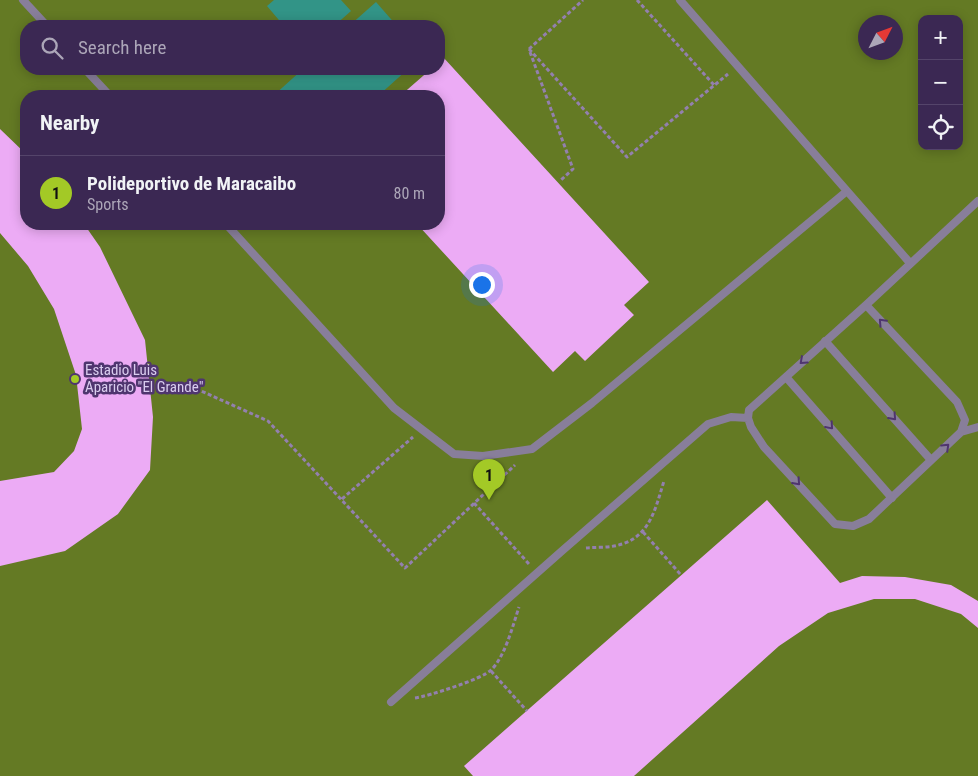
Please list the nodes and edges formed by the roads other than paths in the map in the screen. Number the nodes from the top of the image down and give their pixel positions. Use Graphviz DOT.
graph roads {
  1 [pos="23,0"];
  2 [pos="680,0"];
  3 [pos="41,20"];
  4 [pos="91,75"];
  5 [pos="104,90"];
  6 [pos="847,191"];
  7 [pos="978,201"];
  8 [pos="231,230"];
  9 [pos="910,264"];
  10 [pos="866,305"];
  11 [pos="825,342"];
  12 [pos="786,377"];
  13 [pos="748,418"];
  14 [pos="978,427"];
  15 [pos="961,432"];
  16 [pos="931,460"];
  17 [pos="892,498"];
  18 [pos="391,702"];
  1 -- 3 [label="lane"];
  2 -- 6 [label="lane"];
  4 -- 5 [label="lane"];
  6 -- 8 [label="lane"];
  6 -- 9 [label="lane"];
  7 -- 9 [label="lane"];
  9 -- 10 [label="lane"];
  10 -- 11 [label="lane"];
  15 -- 10 [label="lane, one-way"];
  11 -- 12 [label="lane, one-way"];
  11 -- 16 [label="lane, one-way"];
  12 -- 13 [label="lane"];
  12 -- 17 [label="lane, one-way"];
  13 -- 17 [label="lane, one-way"];
  13 -- 18 [label="lane"];
  14 -- 15 [label="lane"];
  16 -- 15 [label="lane, one-way"];
  16 -- 17 [label="lane"];
}
